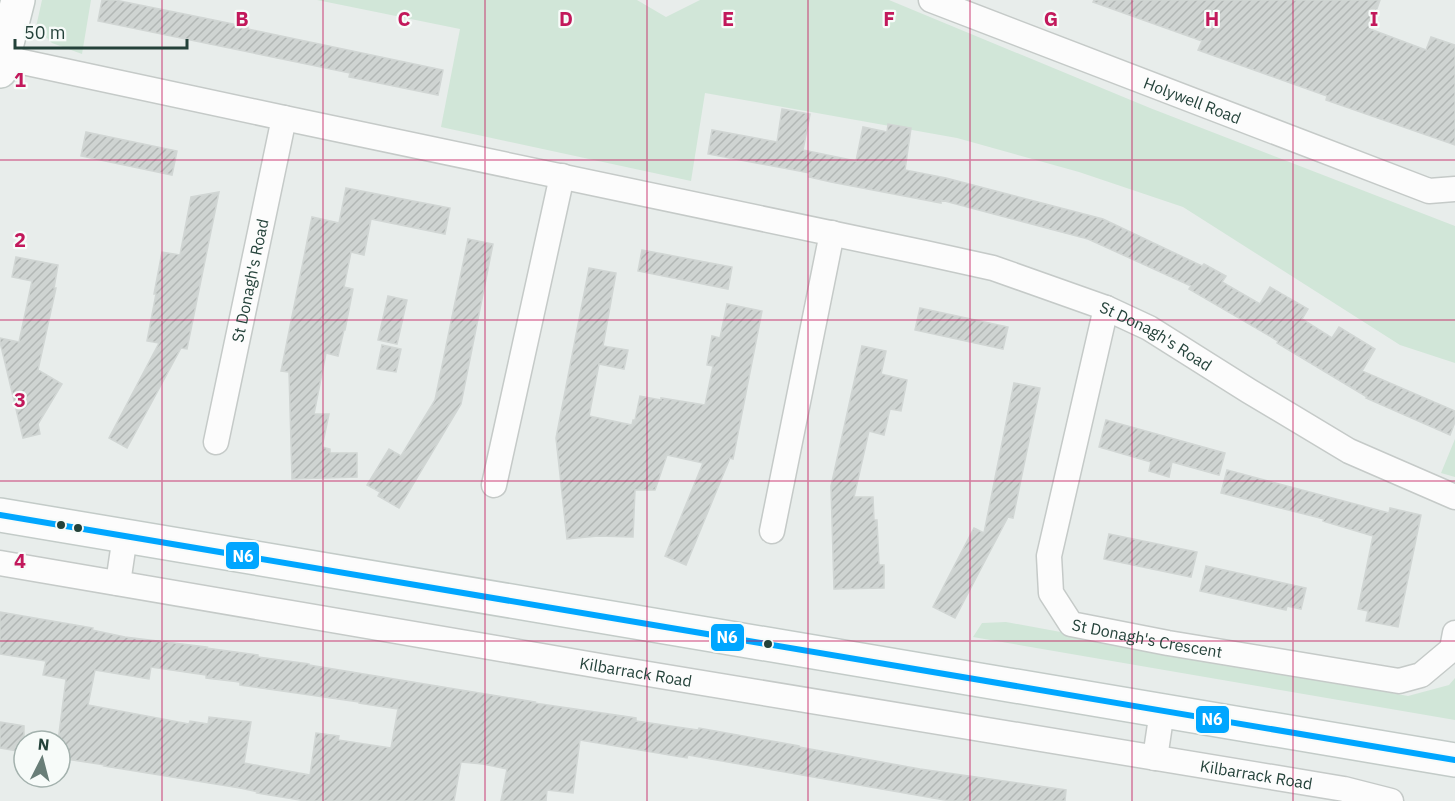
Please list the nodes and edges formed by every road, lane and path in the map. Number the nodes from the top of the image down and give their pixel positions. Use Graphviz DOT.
graph roads {
  1 [pos="18,0"];
  2 [pos="931,0"];
  3 [pos="2,64"];
  4 [pos="284,118"];
  5 [pos="562,176"];
  6 [pos="1455,189"];
  7 [pos="832,233"];
  8 [pos="1106,308"];
  9 [pos="216,442"];
  10 [pos="494,486"];
  11 [pos="1455,497"];
  12 [pos="0,515"];
  13 [pos="771,531"];
  14 [pos="124,536"];
  15 [pos="0,563"];
  16 [pos="118,583"];
  17 [pos="1455,633"];
  18 [pos="1162,711"];
  19 [pos="1155,758"];
  20 [pos="1455,760"];
  21 [pos="1390,801"];
  1 -- 3 [label="main road"];
  2 -- 6 [label="street, Holywell Road"];
  3 -- 4 [label="street, St Donagh's Road"];
  4 -- 5 [label="street, St Donagh's Road"];
  4 -- 9 [label="street, St Donagh's Road"];
  5 -- 7 [label="street, St Donagh's Road"];
  5 -- 10 [label="street"];
  7 -- 8 [label="street, St Donagh's Road"];
  7 -- 13 [label="street"];
  8 -- 11 [label="street, St Donagh's Road"];
  8 -- 17 [label="street, St Donagh's Crescent"];
  12 -- 14 [label="main road"];
  14 -- 16 [label="street"];
  14 -- 18 [label="main road"];
  15 -- 16 [label="street, Kilbarrack Road"];
  16 -- 19 [label="street, Kilbarrack Road"];
  18 -- 19 [label="street"];
  18 -- 20 [label="main road"];
  19 -- 21 [label="street, Kilbarrack Road"];
}
